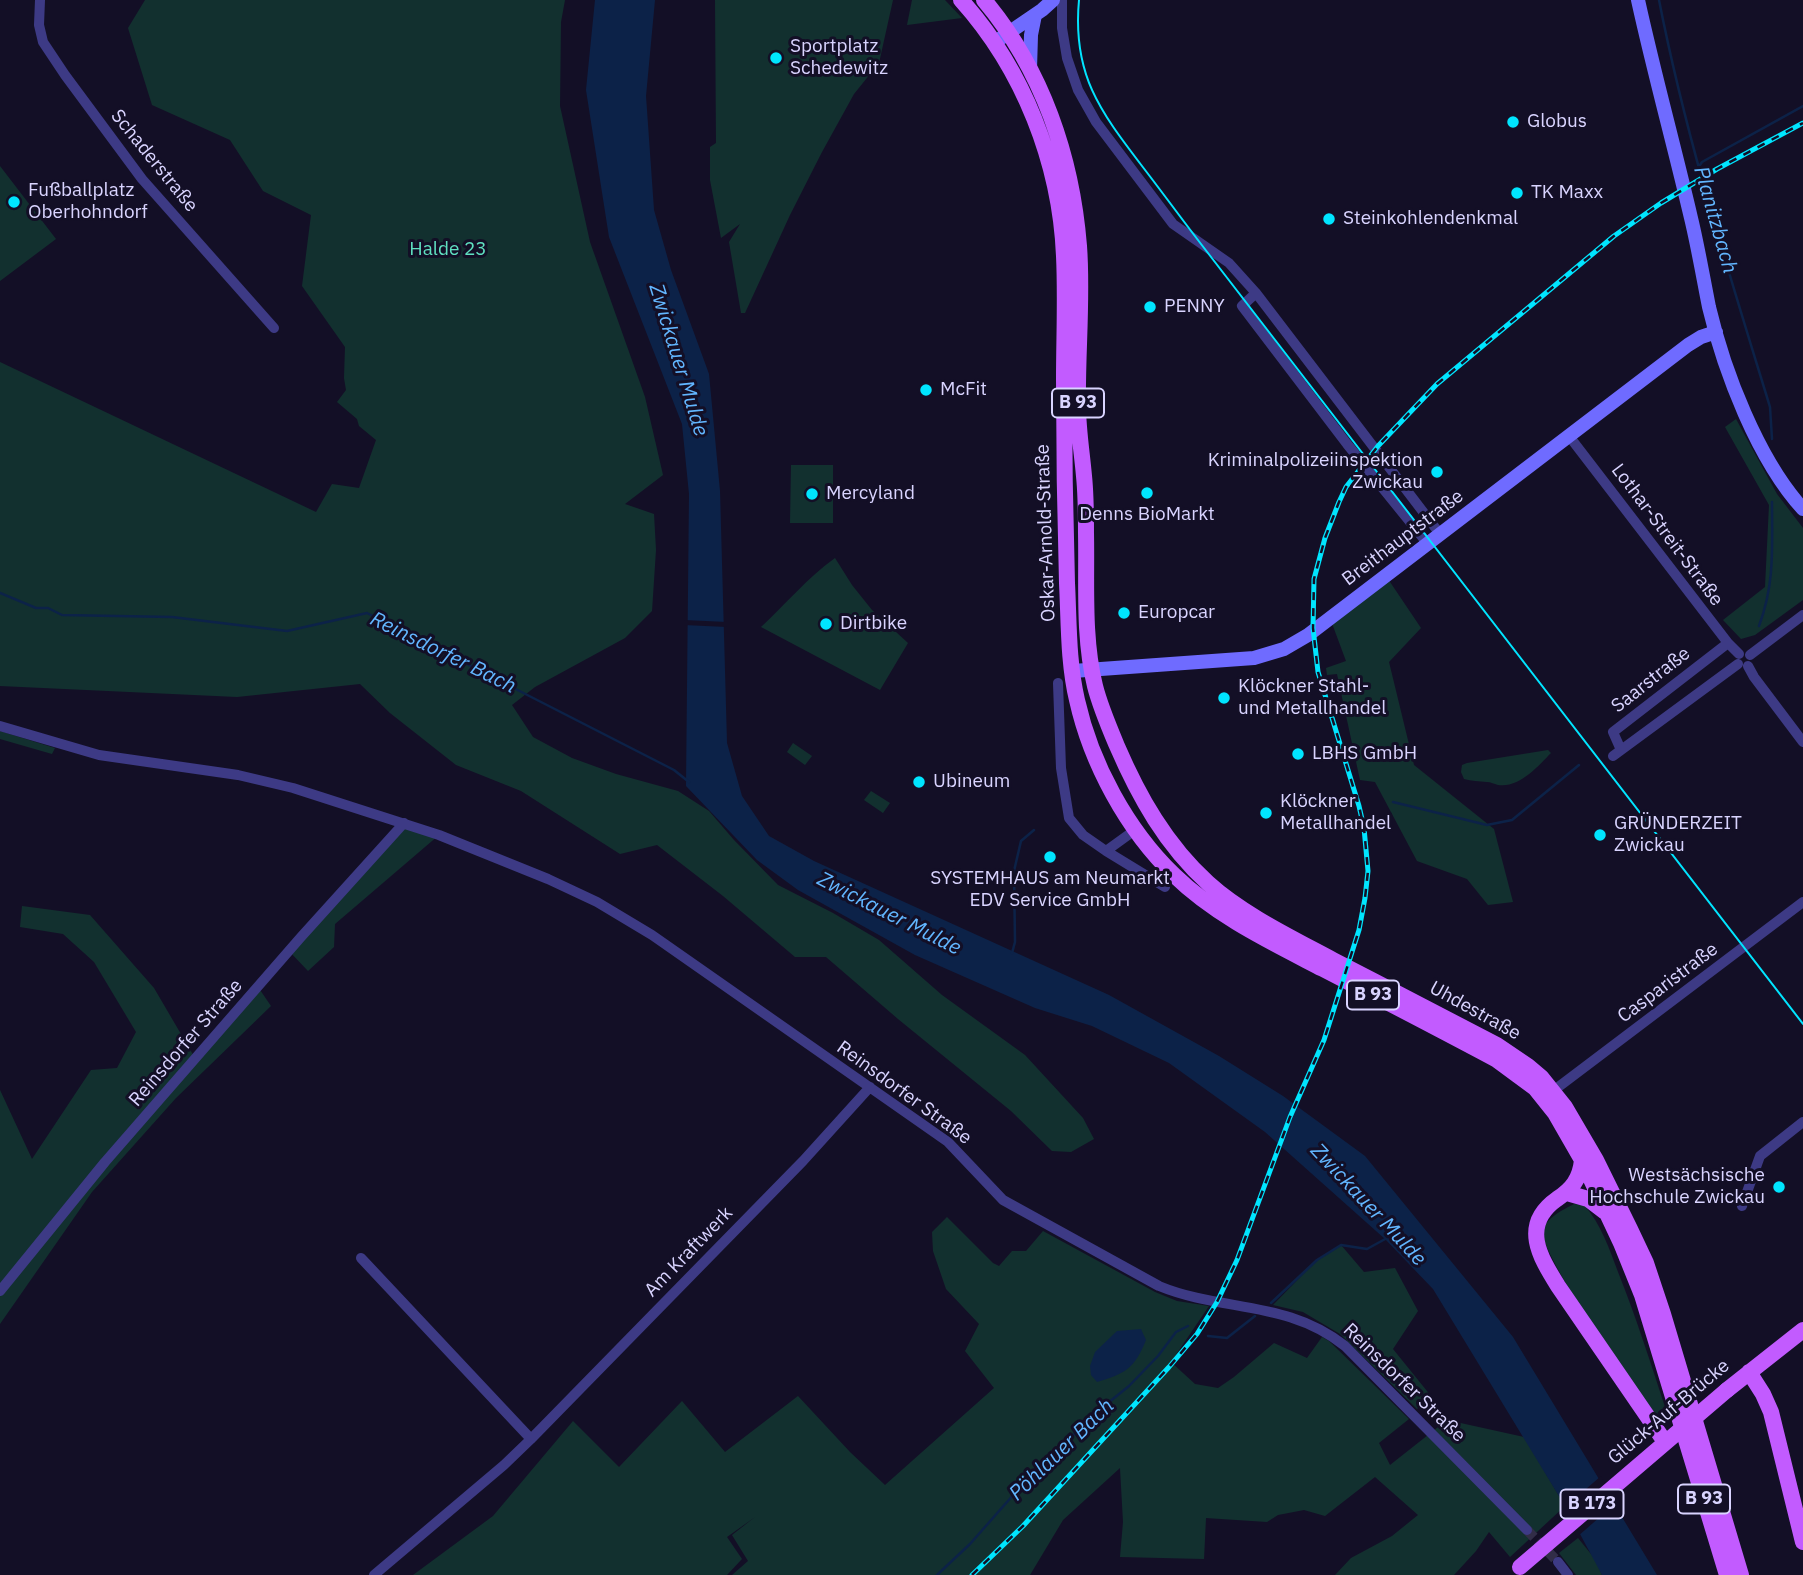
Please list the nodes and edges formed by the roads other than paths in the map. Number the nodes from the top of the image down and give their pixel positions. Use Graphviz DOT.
graph roads {
  1 [pos="40,0"];
  2 [pos="961,0"];
  3 [pos="985,0"];
  4 [pos="1053,0"];
  5 [pos="1062,0"];
  6 [pos="1638,0"];
  7 [pos="1035,15"];
  8 [pos="1009,33"];
  9 [pos="994,43"];
  10 [pos="1030,69"];
  11 [pos="1256,293"];
  12 [pos="274,328"];
  13 [pos="1716,332"];
  14 [pos="1569,436"];
  15 [pos="1803,509"];
  16 [pos="1440,534"];
  17 [pos="1427,544"];
  18 [pos="1803,615"];
  19 [pos="1728,643"];
  20 [pos="1744,660"];
  21 [pos="1092,668"];
  22 [pos="1073,671"];
  23 [pos="1058,683"];
  24 [pos="0,726"];
  25 [pos="1803,742"];
  26 [pos="404,823"];
  27 [pos="1135,830"];
  28 [pos="1106,851"];
  29 [pos="1165,887"];
  30 [pos="1803,902"];
  31 [pos="870,1087"];
  32 [pos="1553,1091"];
  33 [pos="1803,1122"];
  34 [pos="1582,1160"];
  35 [pos="1567,1193"];
  36 [pos="1742,1206"];
  37 [pos="1608,1215"];
  38 [pos="361,1258"];
  39 [pos="0,1291"];
  40 [pos="1803,1330"];
  41 [pos="1749,1372"];
  42 [pos="531,1439"];
  43 [pos="1665,1442"];
  44 [pos="1527,1530"];
  45 [pos="1803,1542"];
  46 [pos="1558,1562"];
  47 [pos="1515,1571"];
  48 [pos="374,1575"];
  49 [pos="1567,1575"];
  50 [pos="1727,1575"];
  51 [pos="1741,1575"];
  1 -- 12 [label="street, Schaderstraße"];
  2 -- 9 [label="main road, Oskar-Arnold-Straße / B 93"];
  3 -- 8 [label="main road, Oskar-Arnold-Straße / B 93"];
  4 -- 7 [label="main road"];
  5 -- 11 [label="street"];
  6 -- 13 [label="main road"];
  7 -- 8 [label="main road"];
  7 -- 10 [label="main road"];
  8 -- 9 [label="main road"];
  8 -- 10 [label="main road, Oskar-Arnold-Straße / B 93"];
  9 -- 22 [label="main road, Oskar-Arnold-Straße / B 93"];
  10 -- 21 [label="main road, Oskar-Arnold-Straße / B 93"];
  11 -- 16 [label="street"];
  11 -- 17 [label="street"];
  13 -- 14 [label="main road, Breithauptstraße"];
  13 -- 15 [label="main road"];
  14 -- 16 [label="main road, Breithauptstraße"];
  14 -- 19 [label="street, Lothar-Streit-Straße"];
  16 -- 17 [label="main road, Breithauptstraße"];
  17 -- 21 [label="main road, Breithauptstraße"];
  18 -- 20 [label="street, Saarstraße"];
  19 -- 20 [label="street, Lothar-Streit-Straße"];
  19 -- 20 [label="street, Saarstraße"];
  20 -- 25 [label="street, Lothar-Streit-Straße"];
  21 -- 22 [label="main road, Breithauptstraße"];
  21 -- 32 [label="main road, Uhdestraße / B 93"];
  22 -- 27 [label="main road, Uhdestraße / B 93"];
  23 -- 28 [label="street"];
  24 -- 26 [label="street, Reinsdorfer Straße"];
  26 -- 31 [label="street, Reinsdorfer Straße"];
  26 -- 39 [label="street, Reinsdorfer Straße"];
  27 -- 28 [label="street"];
  27 -- 34 [label="main road, Uhdestraße / B 93"];
  28 -- 29 [label="street"];
  30 -- 32 [label="street, Casparistraße"];
  31 -- 42 [label="street, Am Kraftwerk"];
  31 -- 44 [label="street, Reinsdorfer Straße"];
  32 -- 51 [label="main road, Uhdestraße / B 93"];
  33 -- 36 [label="street"];
  34 -- 35 [label="main road"];
  34 -- 37 [label="main road, Uhdestraße / B 93"];
  35 -- 37 [label="main road"];
  35 -- 43 [label="main road"];
  37 -- 50 [label="main road, Uhdestraße / B 93"];
  38 -- 42 [label="street"];
  40 -- 41 [label="main road, B 173"];
  41 -- 43 [label="main road, Glück-Auf-Brücke / B 173, bridge"];
  41 -- 45 [label="main road"];
  42 -- 48 [label="street, Am Kraftwerk"];
  43 -- 47 [label="main road, Glück-Auf-Brücke / B 173, bridge"];
  46 -- 49 [label="street"];
}
